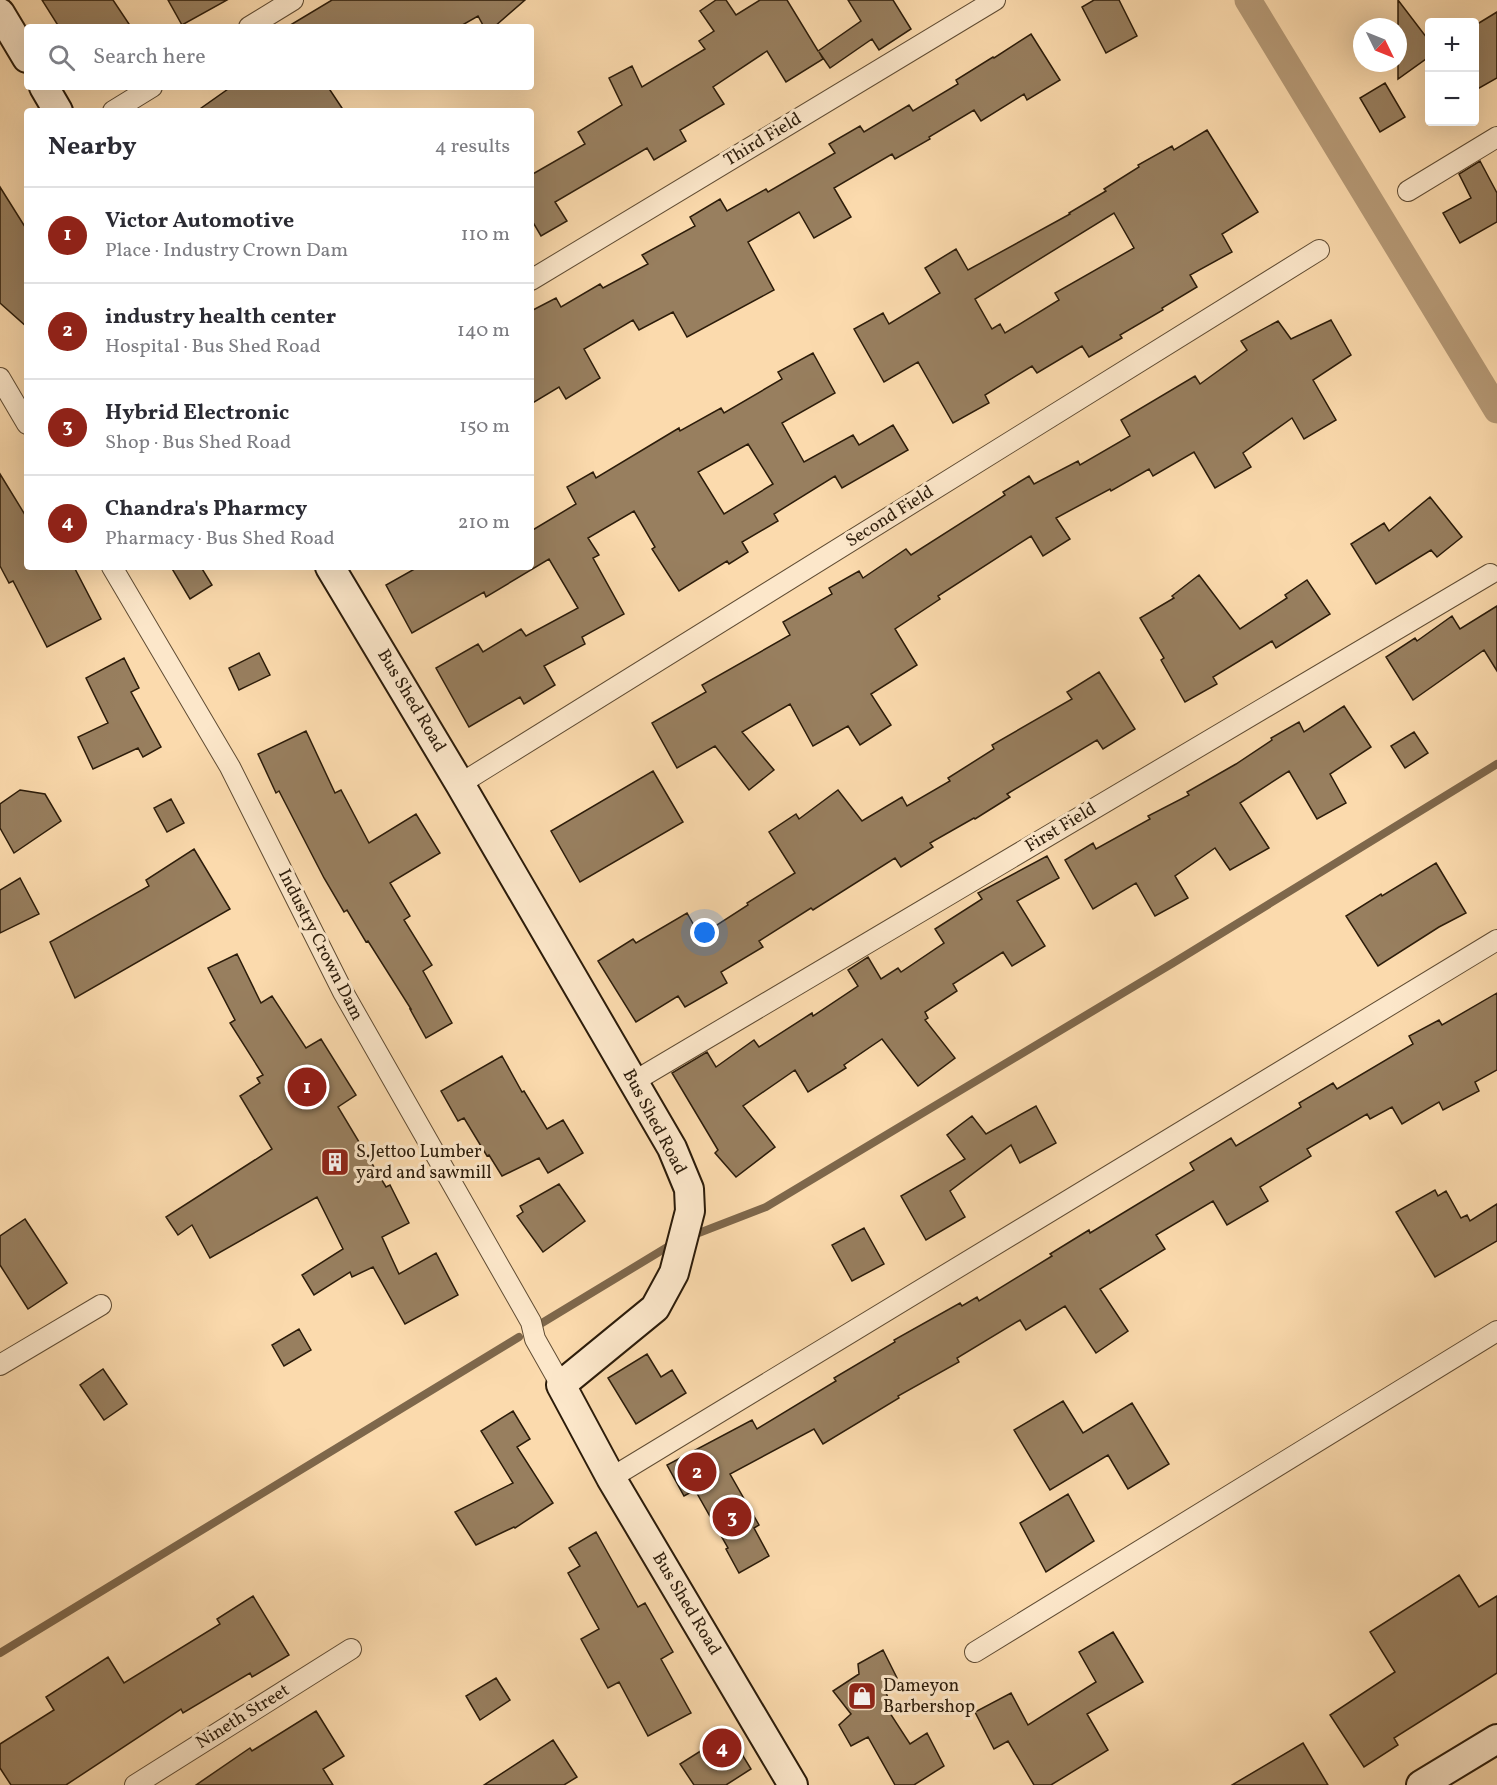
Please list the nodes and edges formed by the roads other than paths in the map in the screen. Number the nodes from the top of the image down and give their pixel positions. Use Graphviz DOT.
graph roads {
  1 [pos="293,0"];
  2 [pos="995,0"];
  3 [pos="0,13"];
  4 [pos="254,24"];
  5 [pos="24,53"];
  6 [pos="46,90"];
  7 [pos="147,90"];
  8 [pos="56,108"];
  9 [pos="118,108"];
  10 [pos="1497,137"];
  11 [pos="1408,191"];
  12 [pos="1319,250"];
  13 [pos="534,278"];
  14 [pos="0,378"];
  15 [pos="24,419"];
  16 [pos="114,570"];
  17 [pos="332,570"];
  18 [pos="1490,574"];
  19 [pos="460,784"];
  20 [pos="1497,940"];
  21 [pos="633,1082"];
  22 [pos="101,1305"];
  23 [pos="1497,1331"];
  24 [pos="0,1365"];
  25 [pos="561,1385"];
  26 [pos="610,1478"];
  27 [pos="351,1649"];
  28 [pos="975,1652"];
  29 [pos="1497,1739"];
  30 [pos="135,1785"];
  31 [pos="793,1785"];
  32 [pos="1421,1785"];
  1 -- 4 [label="street"];
  2 -- 13 [label="street, Third Field"];
  3 -- 5 [label="street"];
  6 -- 8 [label="street"];
  7 -- 9 [label="street"];
  10 -- 11 [label="street"];
  12 -- 19 [label="street, Second Field"];
  14 -- 15 [label="street"];
  16 -- 25 [label="street, Industry Crown Dam"];
  17 -- 19 [label="street, Bus Shed Road"];
  18 -- 21 [label="street, First Field"];
  19 -- 21 [label="street, Bus Shed Road"];
  20 -- 26 [label="street"];
  21 -- 25 [label="street, Bus Shed Road"];
  22 -- 24 [label="street"];
  23 -- 28 [label="street"];
  25 -- 26 [label="street, Bus Shed Road"];
  26 -- 31 [label="street, Bus Shed Road"];
  27 -- 30 [label="street, Nineth Street"];
  29 -- 32 [label="street"];
}
